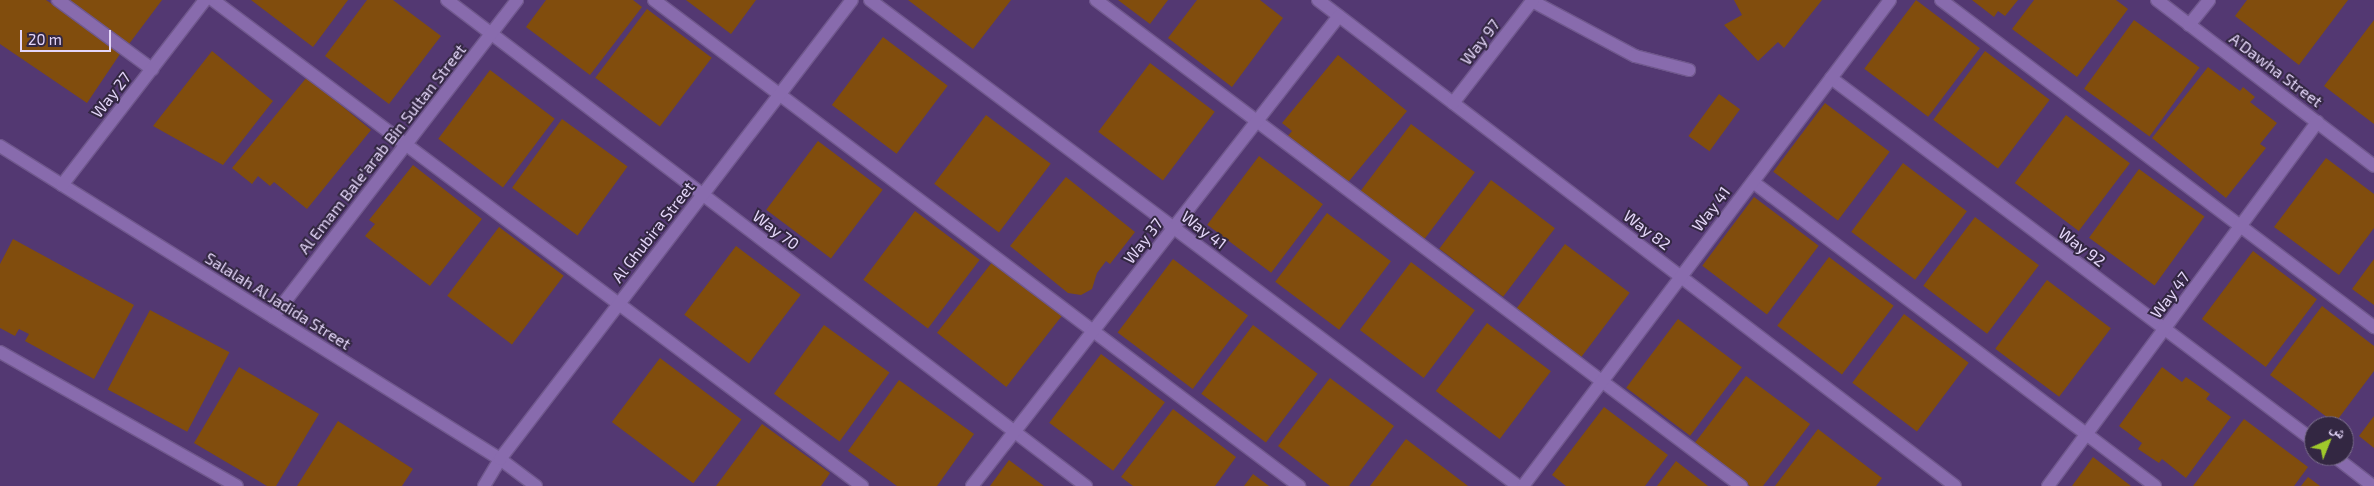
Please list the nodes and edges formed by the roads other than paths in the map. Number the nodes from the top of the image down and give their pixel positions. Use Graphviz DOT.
graph roads {
  1 [pos="58,0"];
  2 [pos="205,0"];
  3 [pos="213,0"];
  4 [pos="447,0"];
  5 [pos="517,0"];
  6 [pos="654,0"];
  7 [pos="852,0"];
  8 [pos="870,0"];
  9 [pos="1096,0"];
  10 [pos="1318,0"];
  11 [pos="1533,0"];
  12 [pos="1890,0"];
  13 [pos="1941,0"];
  14 [pos="2157,0"];
  15 [pos="2209,0"];
  16 [pos="1339,16"];
  17 [pos="2189,24"];
  18 [pos="491,34"];
  19 [pos="152,68"];
  20 [pos="1689,70"];
  21 [pos="1831,78"];
  22 [pos="780,93"];
  23 [pos="1453,103"];
  24 [pos="1257,121"];
  25 [pos="2317,122"];
  26 [pos="406,143"];
  27 [pos="0,146"];
  28 [pos="2374,166"];
  29 [pos="1753,182"];
  30 [pos="62,185"];
  31 [pos="702,194"];
  32 [pos="2241,226"];
  33 [pos="1174,228"];
  34 [pos="1681,277"];
  35 [pos="618,304"];
  36 [pos="273,317"];
  37 [pos="2374,327"];
  38 [pos="2164,329"];
  39 [pos="1093,331"];
  40 [pos="0,352"];
  41 [pos="1602,381"];
  42 [pos="1015,432"];
  43 [pos="2086,434"];
  44 [pos="2304,434"];
  45 [pos="500,459"];
  46 [pos="2347,466"];
  47 [pos="237,486"];
  48 [pos="484,486"];
  49 [pos="536,486"];
  50 [pos="862,486"];
  51 [pos="972,486"];
  52 [pos="1086,486"];
  53 [pos="1299,486"];
  54 [pos="1518,486"];
  55 [pos="1522,486"];
  56 [pos="1741,486"];
  57 [pos="1955,486"];
  58 [pos="2048,486"];
  59 [pos="2155,486"];
  60 [pos="2373,486"];
  1 -- 19 [label="street"];
  2 -- 19 [label="street, Way 27"];
  3 -- 26 [label="street"];
  4 -- 18 [label="street, Way 70"];
  5 -- 18 [label="street, Al Emam Bale'arab Bin Sultan Street"];
  6 -- 22 [label="street"];
  7 -- 22 [label="street, Al Ghubira Street"];
  8 -- 33 [label="street, Way 41"];
  9 -- 24 [label="street"];
  10 -- 16 [label="street, Way 82"];
  11 -- 20 [label="street"];
  11 -- 23 [label="street, Way 97"];
  12 -- 21 [label="street, Way 41"];
  13 -- 32 [label="street"];
  14 -- 17 [label="street, A'Dawha Street"];
  15 -- 17 [label="street"];
  16 -- 23 [label="street, Way 82"];
  16 -- 24 [label="street, Way 37"];
  17 -- 25 [label="street, A'Dawha Street"];
  18 -- 26 [label="street, Al Emam Bale'arab Bin Sultan Street"];
  18 -- 31 [label="street, Way 70"];
  19 -- 30 [label="street, Way 27"];
  21 -- 29 [label="street, Way 41"];
  21 -- 38 [label="street, Way 92"];
  22 -- 31 [label="street, Al Ghubira Street"];
  22 -- 39 [label="street"];
  23 -- 34 [label="street, Way 82"];
  24 -- 33 [label="street, Way 37"];
  24 -- 41 [label="street"];
  25 -- 28 [label="street, A'Dawha Street"];
  25 -- 32 [label="street, Way 47"];
  26 -- 35 [label="street"];
  26 -- 36 [label="street, Al Emam Bale'arab Bin Sultan Street"];
  27 -- 30 [label="street, Salalah Al Jadida Street"];
  29 -- 34 [label="street, Way 41"];
  29 -- 43 [label="street"];
  30 -- 36 [label="street, Salalah Al Jadida Street"];
  31 -- 35 [label="street, Al Ghubira Street"];
  31 -- 42 [label="street, Way 70"];
  32 -- 37 [label="street"];
  32 -- 38 [label="street, Way 47"];
  33 -- 39 [label="street, Way 37"];
  33 -- 54 [label="street, Way 41"];
  34 -- 41 [label="street, Way 41"];
  34 -- 57 [label="street, Way 82"];
  35 -- 45 [label="street, Al Ghubira Street"];
  35 -- 50 [label="street"];
  36 -- 45 [label="street, Salalah Al Jadida Street"];
  38 -- 43 [label="street, Way 47"];
  38 -- 44 [label="street, Way 92"];
  39 -- 42 [label="street, Way 37"];
  39 -- 53 [label="street"];
  40 -- 47 [label="street"];
  41 -- 55 [label="street, Way 41"];
  41 -- 56 [label="street"];
  42 -- 51 [label="street, Way 37"];
  42 -- 52 [label="street, Way 70"];
  43 -- 58 [label="street, Way 47"];
  43 -- 59 [label="street"];
  45 -- 48 [label="street, Al Ghubira Street"];
  45 -- 49 [label="street, Salalah Al Jadida Street"];
  46 -- 60 [label="street"];
}
